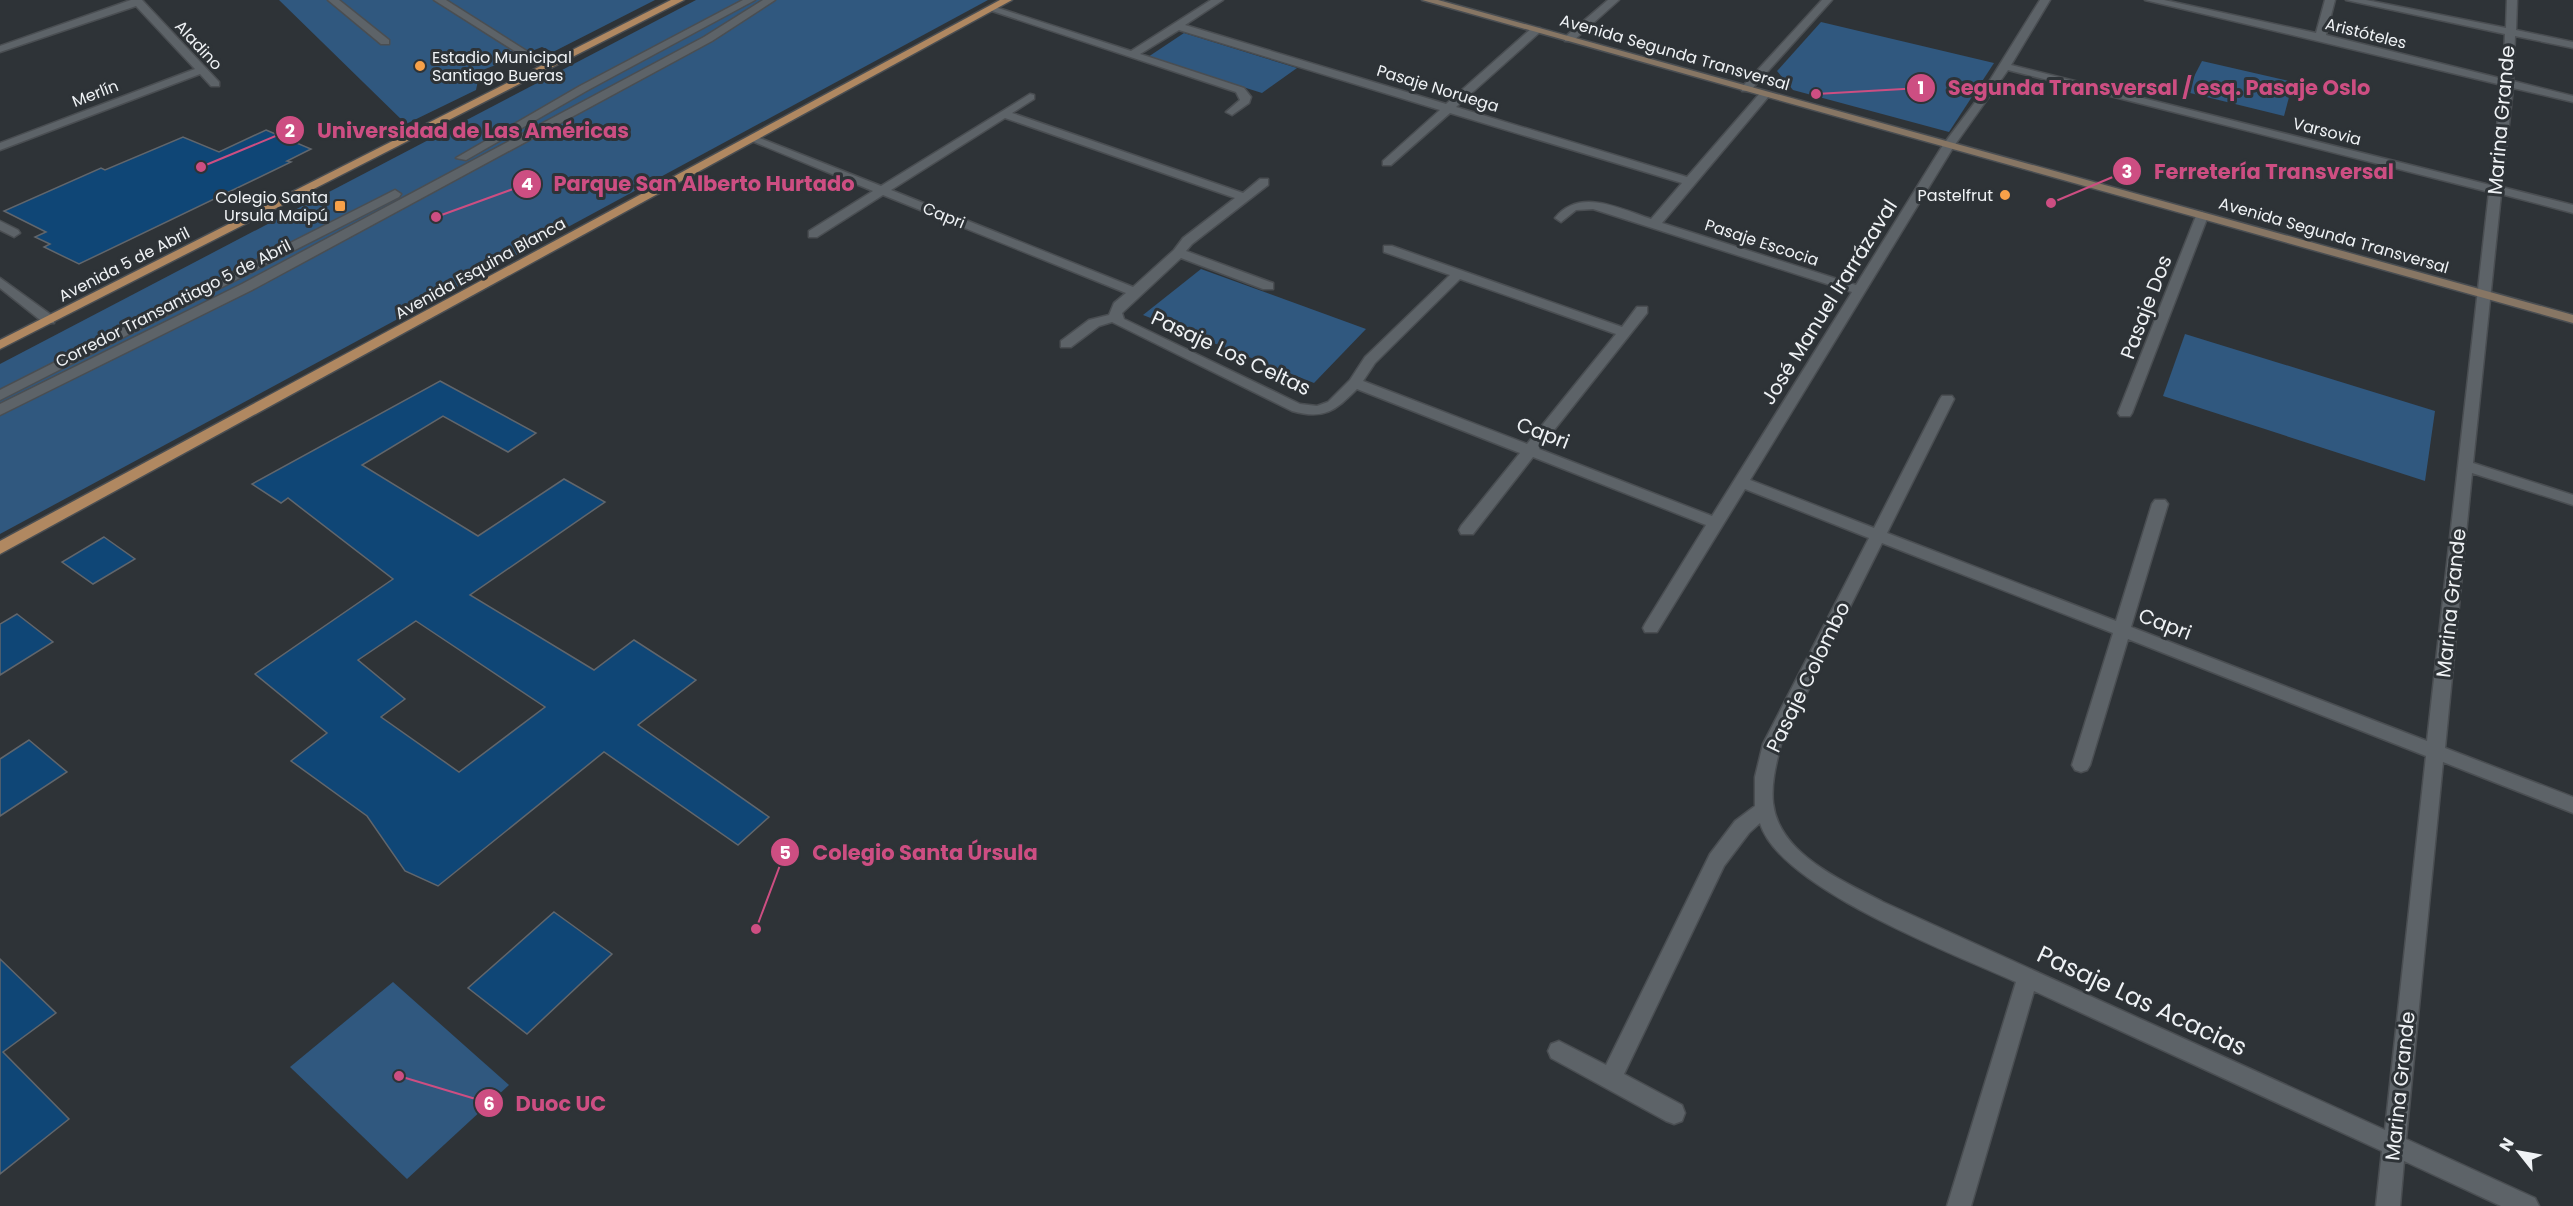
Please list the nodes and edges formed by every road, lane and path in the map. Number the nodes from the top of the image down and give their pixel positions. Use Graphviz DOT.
graph roads {
  1 [pos="333,0"];
  2 [pos="439,0"];
  3 [pos="679,0"];
  4 [pos="750,0"];
  5 [pos="770,0"];
  6 [pos="1007,0"];
  7 [pos="1218,0"];
  8 [pos="1427,0"];
  9 [pos="1614,0"];
  10 [pos="1827,0"];
  11 [pos="2045,0"];
  12 [pos="2150,0"];
  13 [pos="2330,0"];
  14 [pos="2351,0"];
  15 [pos="2512,0"];
  16 [pos="137,1"];
  17 [pos="991,9"];
  18 [pos="1177,26"];
  19 [pos="1536,30"];
  20 [pos="2509,32"];
  21 [pos="2320,37"];
  22 [pos="1569,39"];
  23 [pos="385,42"];
  24 [pos="2573,45"];
  25 [pos="0,49"];
  26 [pos="1132,55"];
  27 [pos="2004,66"];
  28 [pos="547,67"];
  29 [pos="202,70"];
  30 [pos="2508,83"];
  31 [pos="215,84"];
  32 [pos="1746,89"];
  33 [pos="1765,94"];
  34 [pos="1030,97"];
  35 [pos="2573,99"];
  36 [pos="1448,109"];
  37 [pos="1232,112"];
  38 [pos="1004,114"];
  39 [pos="753,139"];
  40 [pos="1949,145"];
  41 [pos="0,147"];
  42 [pos="1387,163"];
  43 [pos="1264,182"];
  44 [pos="1690,182"];
  45 [pos="2496,190"];
  46 [pos="882,191"];
  47 [pos="1244,197"];
  48 [pos="2573,209"];
  49 [pos="2202,216"];
  50 [pos="1561,218"];
  51 [pos="1654,224"];
  52 [pos="0,225"];
  53 [pos="14,233"];
  54 [pos="813,234"];
  55 [pos="1388,249"];
  56 [pos="1179,254"];
  57 [pos="1458,274"];
  58 [pos="0,282"];
  59 [pos="1268,286"];
  60 [pos="1860,290"];
  61 [pos="1135,292"];
  62 [pos="2483,294"];
  63 [pos="1642,310"];
  64 [pos="1116,317"];
  65 [pos="2573,319"];
  66 [pos="49,320"];
  67 [pos="1624,332"];
  68 [pos="1066,344"];
  69 [pos="0,345"];
  70 [pos="1355,383"];
  71 [pos="0,396"];
  72 [pos="1947,399"];
  73 [pos="0,410"];
  74 [pos="2125,412"];
  75 [pos="1530,451"];
  76 [pos="2465,466"];
  77 [pos="1741,482"];
  78 [pos="2573,500"];
  79 [pos="2160,504"];
  80 [pos="1716,523"];
  81 [pos="1467,531"];
  82 [pos="1878,535"];
  83 [pos="0,548"];
  84 [pos="1652,628"];
  85 [pos="2122,630"];
  86 [pos="2435,751"];
  87 [pos="2081,765"];
  88 [pos="2573,805"];
  89 [pos="1763,810"];
  90 [pos="2028,977"];
  91 [pos="1559,1051"];
  92 [pos="1610,1079"];
  93 [pos="1674,1113"];
  94 [pos="2394,1145"];
  95 [pos="1959,1206"];
  96 [pos="2388,1206"];
  97 [pos="2527,1206"];
  1 -- 23 [label="street"];
  2 -- 28 [label="street"];
  3 -- 28 [label="main road, Avenida 5 de Abril"];
  4 -- 71 [label="street, Corredor Transantiago 5 de Abril"];
  5 -- 73 [label="street, Corredor Transantiago 5 de Abril"];
  6 -- 17 [label="main road, Avenida Esquina Blanca"];
  7 -- 18 [label="street"];
  8 -- 19 [label="main road, Avenida Segunda Transversal"];
  9 -- 22 [label="street"];
  10 -- 32 [label="street"];
  11 -- 27 [label="street, José Manuel Irarrázaval"];
  12 -- 21 [label="street, Aristóteles"];
  13 -- 21 [label="street"];
  14 -- 20 [label="street"];
  15 -- 20 [label="street, Marina Grande"];
  16 -- 25 [label="street"];
  16 -- 29 [label="street, Aladino"];
  17 -- 26 [label="street"];
  17 -- 39 [label="main road, Avenida Esquina Blanca"];
  18 -- 26 [label="street"];
  18 -- 36 [label="street, Pasaje Noruega"];
  19 -- 22 [label="main road, Avenida Segunda Transversal"];
  19 -- 36 [label="street"];
  20 -- 24 [label="street"];
  20 -- 30 [label="street, Marina Grande"];
  21 -- 30 [label="street, Aristóteles"];
  22 -- 32 [label="main road, Avenida Segunda Transversal"];
  26 -- 37 [label="street"];
  27 -- 40 [label="street, José Manuel Irarrázaval"];
  27 -- 45 [label="street, Varsovia"];
  28 -- 66 [label="main road, Avenida 5 de Abril"];
  29 -- 31 [label="street, Aladino"];
  29 -- 41 [label="street, Merlín"];
  30 -- 35 [label="street, Aristóteles"];
  30 -- 45 [label="street, Marina Grande"];
  32 -- 33 [label="main road, Avenida Segunda Transversal"];
  33 -- 40 [label="main road, Avenida Segunda Transversal"];
  33 -- 44 [label="street"];
  34 -- 38 [label="street"];
  36 -- 42 [label="street"];
  36 -- 44 [label="street, Pasaje Noruega"];
  38 -- 46 [label="street"];
  38 -- 47 [label="street"];
  39 -- 46 [label="street, Capri"];
  39 -- 83 [label="main road, Avenida Esquina Blanca"];
  40 -- 49 [label="main road, Avenida Segunda Transversal"];
  40 -- 60 [label="street, José Manuel Irarrázaval"];
  43 -- 47 [label="street, Pasaje Los Celtas"];
  44 -- 51 [label="street"];
  45 -- 48 [label="street, Varsovia"];
  45 -- 62 [label="street, Marina Grande"];
  46 -- 54 [label="street"];
  46 -- 61 [label="street, Capri"];
  47 -- 56 [label="street, Pasaje Los Celtas"];
  49 -- 62 [label="main road, Avenida Segunda Transversal"];
  49 -- 74 [label="street, Pasaje Dos"];
  50 -- 51 [label="street, Pasaje Escocia"];
  51 -- 60 [label="street, Pasaje Escocia"];
  52 -- 53 [label="street"];
  55 -- 57 [label="street"];
  56 -- 59 [label="street"];
  56 -- 61 [label="street, Pasaje Los Celtas"];
  57 -- 67 [label="street"];
  57 -- 70 [label="street, Pasaje Los Celtas"];
  58 -- 66 [label="street"];
  60 -- 77 [label="street, José Manuel Irarrázaval"];
  61 -- 64 [label="street, Pasaje Los Celtas"];
  62 -- 65 [label="main road, Avenida Segunda Transversal"];
  62 -- 76 [label="street, Marina Grande"];
  63 -- 67 [label="street"];
  64 -- 68 [label="street"];
  64 -- 70 [label="street, Pasaje Los Celtas"];
  66 -- 69 [label="main road, Avenida 5 de Abril"];
  67 -- 75 [label="street"];
  70 -- 75 [label="street, Capri"];
  72 -- 82 [label="street, Pasaje Colombo"];
  75 -- 80 [label="street, Capri"];
  75 -- 81 [label="street"];
  76 -- 78 [label="street"];
  76 -- 86 [label="street, Marina Grande"];
  77 -- 80 [label="street, José Manuel Irarrázaval"];
  77 -- 82 [label="street, Capri"];
  79 -- 85 [label="street"];
  80 -- 84 [label="street, José Manuel Irarrázaval"];
  82 -- 85 [label="street, Capri"];
  82 -- 89 [label="street, Pasaje Colombo"];
  85 -- 86 [label="street, Capri"];
  85 -- 87 [label="street"];
  86 -- 88 [label="street, Capri"];
  86 -- 94 [label="street, Marina Grande"];
  89 -- 90 [label="street, Pasaje Las Acacias"];
  89 -- 92 [label="street"];
  90 -- 94 [label="street, Pasaje Las Acacias"];
  90 -- 95 [label="street"];
  91 -- 92 [label="street"];
  92 -- 93 [label="street"];
  94 -- 96 [label="street, Marina Grande"];
  94 -- 97 [label="street, Pasaje Las Acacias"];
}
